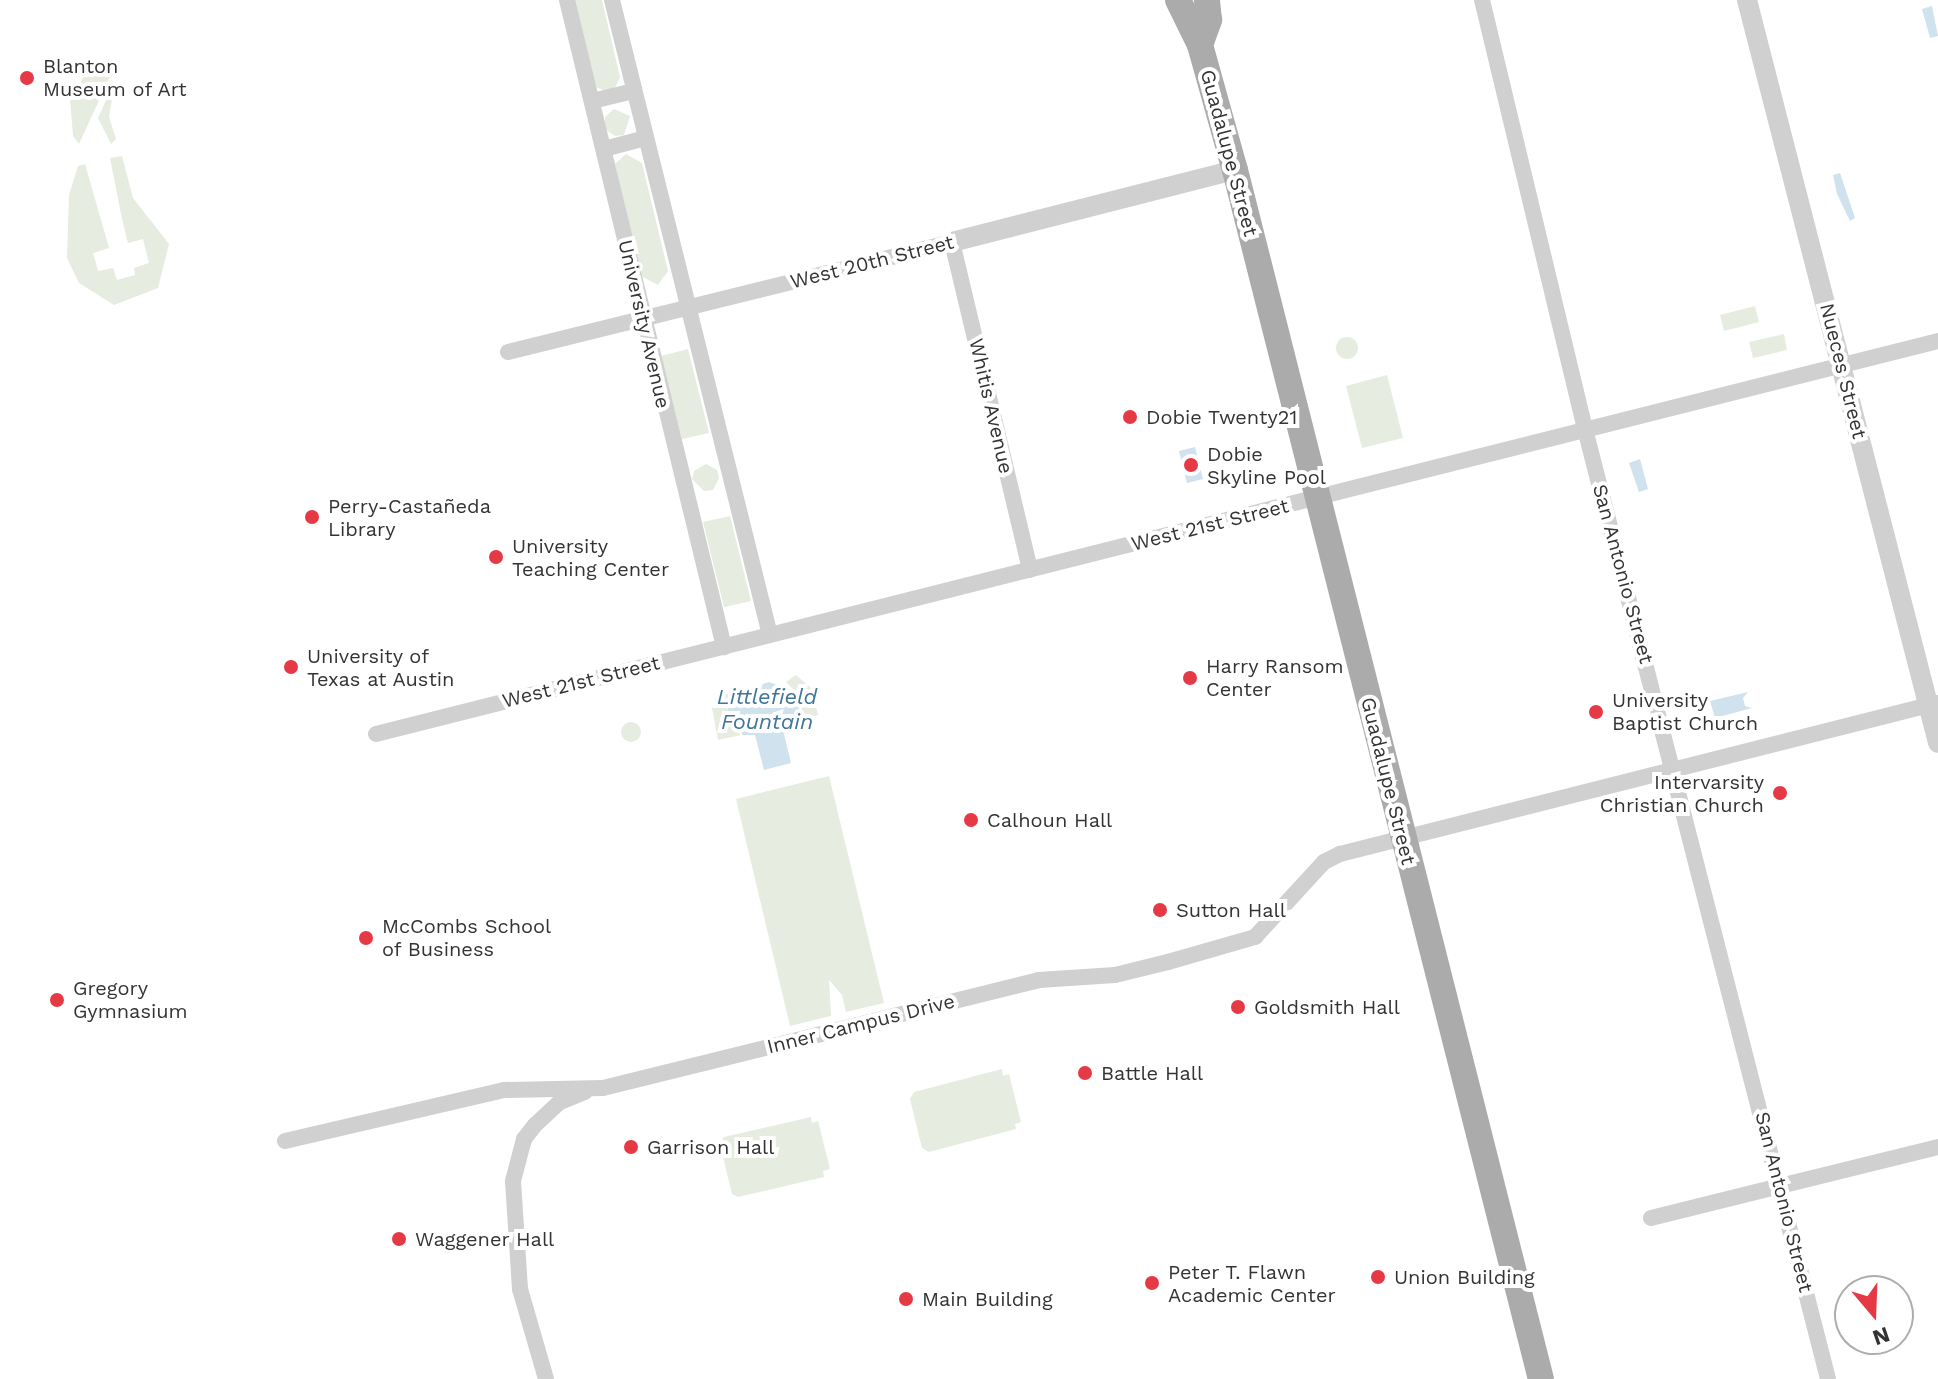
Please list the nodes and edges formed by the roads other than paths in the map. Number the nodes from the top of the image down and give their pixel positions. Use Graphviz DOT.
graph roads {
  1 [pos="567,0"];
  2 [pos="612,0"];
  3 [pos="1178,0"];
  4 [pos="1207,0"];
  5 [pos="1482,0"];
  6 [pos="1747,0"];
  7 [pos="1200,45"];
  8 [pos="634,91"];
  9 [pos="592,101"];
  10 [pos="646,138"];
  11 [pos="604,149"];
  12 [pos="1235,170"];
  13 [pos="952,242"];
  14 [pos="689,307"];
  15 [pos="642,318"];
  16 [pos="1938,341"];
  17 [pos="508,352"];
  18 [pos="1841,365"];
  19 [pos="1585,429"];
  20 [pos="1318,497"];
  21 [pos="1030,570"];
  22 [pos="770,635"];
  23 [pos="724,647"];
  24 [pos="1933,704"];
  25 [pos="376,734"];
  26 [pos="1938,743"];
  27 [pos="1673,769"];
  28 [pos="1402,838"];
  29 [pos="603,1088"];
  30 [pos="285,1141"];
  31 [pos="1938,1147"];
  32 [pos="1780,1186"];
  33 [pos="1651,1218"];
  34 [pos="546,1379"];
  35 [pos="1541,1379"];
  36 [pos="1828,1379"];
  1 -- 9 [label="street, University Avenue"];
  2 -- 8 [label="street"];
  3 -- 7 [label="main road, Guadalupe Street"];
  4 -- 7 [label="main road"];
  5 -- 19 [label="street, San Antonio Street"];
  6 -- 18 [label="street, Nueces Street"];
  7 -- 12 [label="main road, Guadalupe Street"];
  8 -- 9 [label="street"];
  8 -- 10 [label="street"];
  9 -- 11 [label="street, University Avenue"];
  10 -- 11 [label="street"];
  10 -- 14 [label="street"];
  11 -- 15 [label="street, University Avenue"];
  12 -- 13 [label="street, West 20th Street"];
  12 -- 20 [label="main road, Guadalupe Street"];
  13 -- 14 [label="street, West 20th Street"];
  13 -- 21 [label="street, Whitis Avenue"];
  14 -- 15 [label="street, West 20th Street"];
  14 -- 22 [label="street"];
  15 -- 17 [label="street, West 20th Street"];
  15 -- 23 [label="street, University Avenue"];
  16 -- 18 [label="street, West 21st Street"];
  18 -- 19 [label="street, West 21st Street"];
  18 -- 24 [label="street, Nueces Street"];
  19 -- 20 [label="street, West 21st Street"];
  19 -- 27 [label="street, San Antonio Street"];
  20 -- 21 [label="street, West 21st Street"];
  20 -- 28 [label="main road, Guadalupe Street"];
  21 -- 22 [label="street, West 21st Street"];
  22 -- 23 [label="street, West 21st Street"];
  23 -- 25 [label="street, West 21st Street"];
  24 -- 26 [label="street, Nueces Street"];
  24 -- 27 [label="street, Inner Campus Drive"];
  27 -- 28 [label="street, Inner Campus Drive"];
  27 -- 32 [label="street, San Antonio Street"];
  28 -- 29 [label="street, Inner Campus Drive"];
  28 -- 35 [label="main road, Guadalupe Street"];
  29 -- 30 [label="street, Inner Campus Drive"];
  29 -- 34 [label="street"];
  31 -- 32 [label="street"];
  32 -- 33 [label="street"];
  32 -- 36 [label="street, San Antonio Street"];
}
